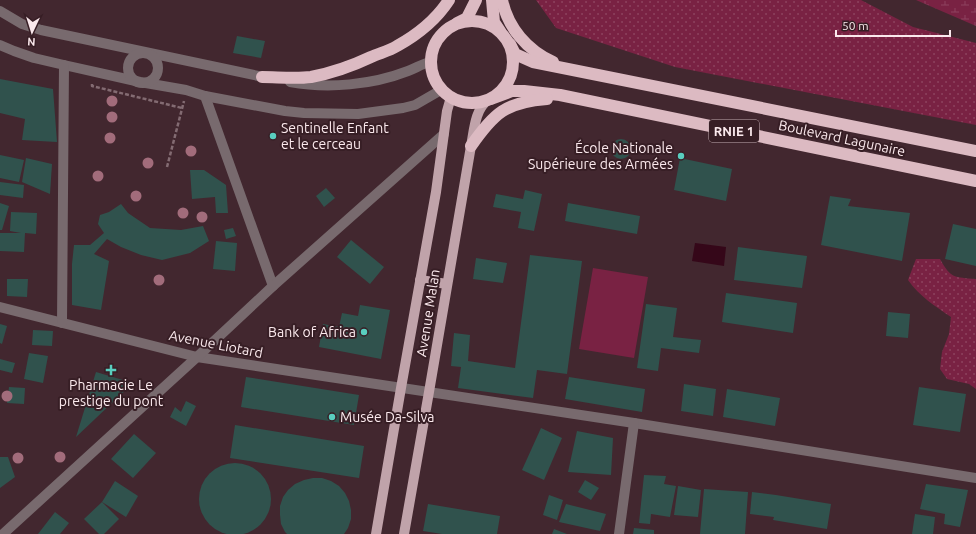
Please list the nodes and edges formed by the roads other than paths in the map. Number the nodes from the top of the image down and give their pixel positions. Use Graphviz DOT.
graph roads {
  1 [pos="449,0"];
  2 [pos="476,0"];
  3 [pos="492,0"];
  4 [pos="502,0"];
  5 [pos="0,11"];
  6 [pos="453,25"];
  7 [pos="502,34"];
  8 [pos="510,44"];
  9 [pos="0,45"];
  10 [pos="146,53"];
  11 [pos="430,62"];
  12 [pos="64,65"];
  13 [pos="565,68"];
  14 [pos="262,77"];
  15 [pos="140,82"];
  16 [pos="446,94"];
  17 [pos="560,95"];
  18 [pos="205,96"];
  19 [pos="490,99"];
  20 [pos="444,134"];
  21 [pos="471,146"];
  22 [pos="976,151"];
  23 [pos="976,181"];
  24 [pos="420,280"];
  25 [pos="446,284"];
  26 [pos="273,286"];
  27 [pos="0,307"];
  28 [pos="62,323"];
  29 [pos="197,357"];
  30 [pos="400,388"];
  31 [pos="429,392"];
  32 [pos="634,423"];
  33 [pos="976,478"];
  34 [pos="2,534"];
  35 [pos="376,534"];
  36 [pos="404,534"];
  37 [pos="619,534"];
  1 -- 14 [label="highway"];
  2 -- 6 [label="highway, RNIE 1"];
  3 -- 7 [label="highway, RNIE 1"];
  4 -- 13 [label="highway"];
  5 -- 10 [label="street"];
  6 -- 7 [label="highway, RNIE 1"];
  6 -- 11 [label="highway, RNIE 1"];
  7 -- 8 [label="highway, RNIE 1"];
  8 -- 13 [label="highway, Boulevard Lagunaire / RNIE 1"];
  8 -- 19 [label="highway"];
  9 -- 12 [label="street"];
  10 -- 14 [label="street"];
  10 -- 15 [label="street"];
  10 -- 15 [label="street"];
  11 -- 14 [label="street"];
  11 -- 16 [label="highway"];
  12 -- 15 [label="street"];
  12 -- 28 [label="street"];
  13 -- 22 [label="highway, Boulevard Lagunaire / RNIE 1"];
  15 -- 18 [label="street"];
  16 -- 18 [label="street"];
  16 -- 19 [label="highway, RNIE 1"];
  16 -- 20 [label="main road, Avenue Malan"];
  17 -- 19 [label="highway, Boulevard Lagunaire / RNIE 1"];
  17 -- 21 [label="highway"];
  17 -- 23 [label="highway, Boulevard Lagunaire / RNIE 1"];
  18 -- 26 [label="street"];
  19 -- 21 [label="main road, Avenue Malan"];
  20 -- 24 [label="main road, Avenue Malan"];
  20 -- 26 [label="street"];
  21 -- 25 [label="main road, Avenue Malan"];
  24 -- 25 [label="main road"];
  24 -- 30 [label="main road, Avenue Malan"];
  25 -- 31 [label="main road, Avenue Malan"];
  26 -- 29 [label="street"];
  27 -- 28 [label="street, Avenue Liotard"];
  28 -- 29 [label="street, Avenue Liotard"];
  29 -- 30 [label="street, Avenue Liotard"];
  29 -- 34 [label="street"];
  30 -- 31 [label="street, Avenue Liotard"];
  30 -- 35 [label="main road, Avenue Malan"];
  31 -- 32 [label="street, Avenue Liotard"];
  31 -- 36 [label="main road, Avenue Malan"];
  32 -- 33 [label="street, Avenue Liotard"];
  32 -- 37 [label="street"];
}
